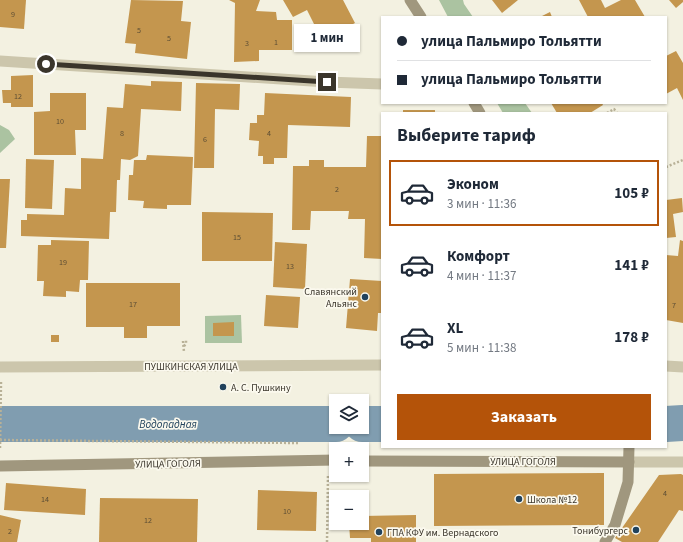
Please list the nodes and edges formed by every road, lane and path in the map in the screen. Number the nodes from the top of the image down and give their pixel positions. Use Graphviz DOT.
graph roads {
  1 [pos="410,0"];
  2 [pos="420,16"];
  3 [pos="0,61"];
  4 [pos="381,84"];
  5 [pos="683,160"];
  6 [pos="667,167"];
  7 [pos="381,365"];
  8 [pos="667,366"];
  9 [pos="683,366"];
  10 [pos="1,371"];
  11 [pos="0,440"];
  12 [pos="302,443"];
  13 [pos="0,448"];
  14 [pos="629,448"];
  15 [pos="329,460"];
  16 [pos="369,461"];
  17 [pos="629,462"];
  18 [pos="683,462"];
  19 [pos="0,466"];
  20 [pos="331,482"];
  21 [pos="327,542"];
  22 [pos="605,542"];
  1 -- 2 [label="main road"];
  3 -- 4 [label="street"];
  5 -- 6 [label="path"];
  7 -- 10 [label="street, ПУШКИНСКАЯ УЛИЦА"];
  8 -- 9 [label="street"];
  10 -- 11 [label="path"];
  11 -- 12 [label="path"];
  11 -- 13 [label="path"];
  14 -- 17 [label="main road"];
  15 -- 19 [label="main road, УЛИЦА ГОГОЛЯ"];
  16 -- 17 [label="main road, УЛИЦА ГОГОЛЯ"];
  17 -- 18 [label="street, УЛИЦА ГОГОЛЯ"];
  17 -- 22 [label="main road"];
  20 -- 21 [label="path"];
}
